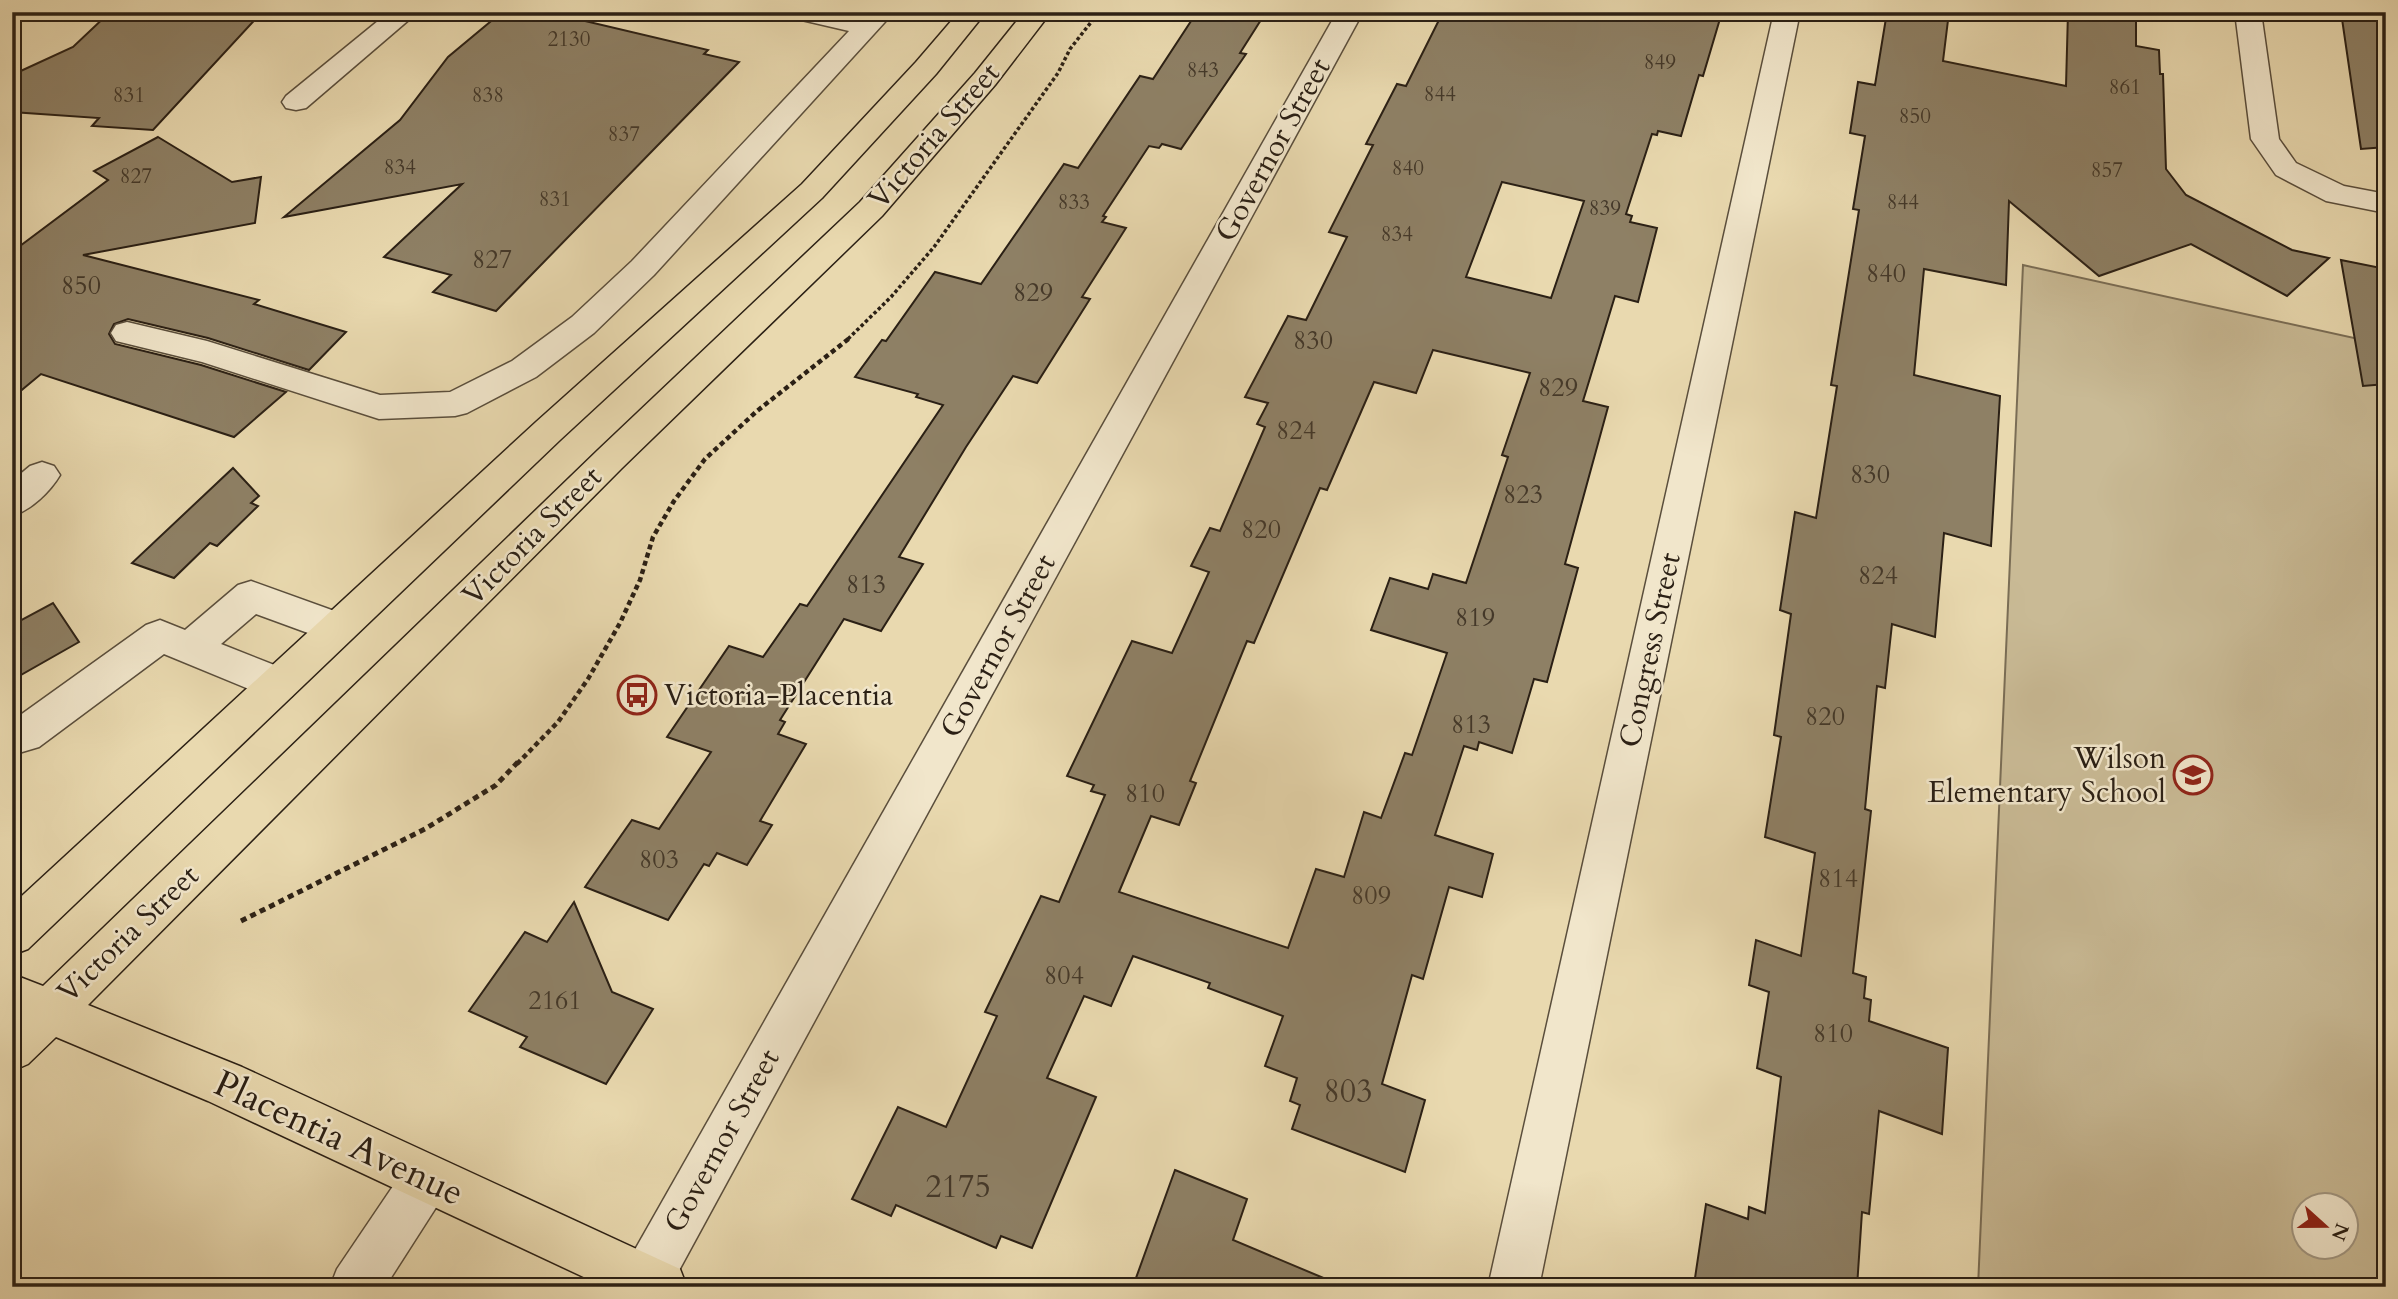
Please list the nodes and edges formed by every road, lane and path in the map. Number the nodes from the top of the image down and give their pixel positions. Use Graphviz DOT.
graph roads {
  1 [pos="405,12"];
  2 [pos="802,12"];
  3 [pos="973,12"];
  4 [pos="1038,12"];
  5 [pos="1099,12"];
  6 [pos="1350,12"];
  7 [pos="1787,12"];
  8 [pos="2248,12"];
  9 [pos="874,20"];
  10 [pos="296,102"];
  11 [pos="2386,204"];
  12 [pos="127,333"];
  13 [pos="42,475"];
  14 [pos="12,502"];
  15 [pos="338,628"];
  16 [pos="189,649"];
  17 [pos="278,684"];
  18 [pos="12,738"];
  19 [pos="241,921"];
  20 [pos="12,934"];
  21 [pos="31,1003"];
  22 [pos="12,1048"];
  23 [pos="427,1178"];
  24 [pos="650,1284"];
  25 [pos="355,1287"];
  26 [pos="1513,1287"];
  1 -- 10 [label="street"];
  2 -- 9 [label="street"];
  3 -- 15 [label="main road, Victoria Street"];
  4 -- 21 [label="main road, Victoria Street"];
  5 -- 19 [label="path"];
  6 -- 24 [label="street, Governor Street"];
  7 -- 26 [label="street, Congress Street"];
  8 -- 11 [label="street"];
  9 -- 12 [label="street"];
  13 -- 14 [label="street"];
  15 -- 16 [label="street"];
  15 -- 17 [label="main road, Victoria Street"];
  16 -- 17 [label="street"];
  16 -- 18 [label="street"];
  17 -- 20 [label="main road, Victoria Street"];
  21 -- 22 [label="main road, Victoria Street"];
  21 -- 23 [label="main road, Placentia Avenue"];
  23 -- 24 [label="main road, Placentia Avenue"];
  23 -- 25 [label="street"];
}
